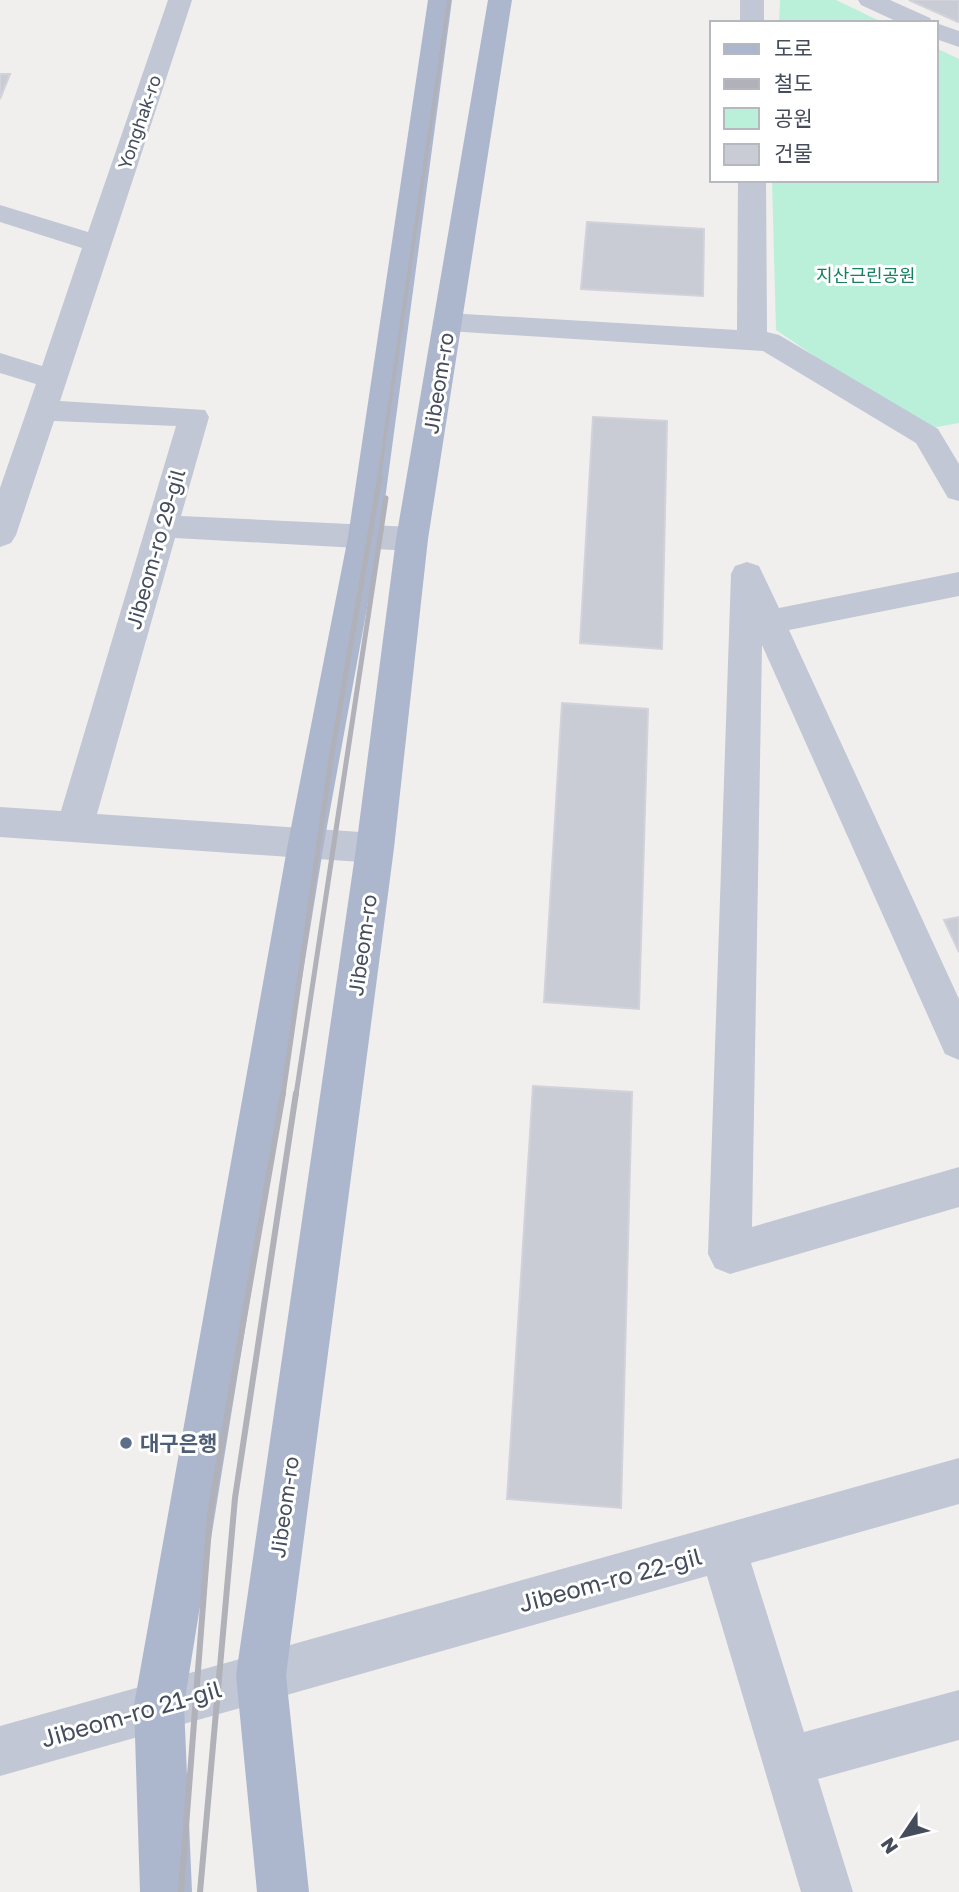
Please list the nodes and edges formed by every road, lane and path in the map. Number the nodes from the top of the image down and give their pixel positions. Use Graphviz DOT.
graph roads {
  1 [pos="180,0"];
  2 [pos="440,0"];
  3 [pos="500,0"];
  4 [pos="752,0"];
  5 [pos="870,0"];
  6 [pos="752,21"];
  7 [pos="917,21"];
  8 [pos="938,31"];
  9 [pos="959,40"];
  10 [pos="752,182"];
  11 [pos="0,213"];
  12 [pos="98,244"];
  13 [pos="448,322"];
  14 [pos="752,340"];
  15 [pos="0,363"];
  16 [pos="52,379"];
  17 [pos="42,410"];
  18 [pos="949,454"];
  19 [pos="959,490"];
  20 [pos="162,526"];
  21 [pos="0,535"];
  22 [pos="364,537"];
  23 [pos="412,539"];
  24 [pos="959,584"];
  25 [pos="769,622"];
  26 [pos="0,821"];
  27 [pos="75,827"];
  28 [pos="306,843"];
  29 [pos="375,848"];
  30 [pos="959,1042"];
  31 [pos="959,1187"];
  32 [pos="959,1481"];
  33 [pos="723,1548"];
  34 [pos="261,1675"];
  35 [pos="159,1705"];
  36 [pos="959,1715"];
  37 [pos="0,1751"];
  38 [pos="788,1762"];
  39 [pos="166,1892"];
  40 [pos="283,1892"];
  41 [pos="827,1892"];
  1 -- 12 [label="street, Yonghak-ro"];
  2 -- 22 [label="main road"];
  3 -- 13 [label="main road, Jibeom-ro"];
  4 -- 6 [label="street"];
  5 -- 7 [label="street"];
  8 -- 9 [label="street"];
  10 -- 14 [label="street"];
  11 -- 12 [label="street"];
  12 -- 16 [label="street, Yonghak-ro"];
  13 -- 14 [label="street"];
  13 -- 23 [label="main road, Jibeom-ro"];
  14 -- 18 [label="street"];
  15 -- 16 [label="street"];
  16 -- 17 [label="street, Yonghak-ro"];
  17 -- 20 [label="street, Jibeom-ro 29-gil"];
  17 -- 21 [label="street, Yonghak-ro"];
  18 -- 19 [label="street"];
  20 -- 22 [label="street"];
  20 -- 27 [label="street, Jibeom-ro 29-gil"];
  22 -- 23 [label="street"];
  22 -- 28 [label="main road"];
  23 -- 29 [label="main road, Jibeom-ro"];
  24 -- 25 [label="street"];
  25 -- 30 [label="street"];
  25 -- 31 [label="street"];
  26 -- 27 [label="street"];
  27 -- 28 [label="street"];
  28 -- 29 [label="street"];
  28 -- 35 [label="main road"];
  29 -- 34 [label="main road, Jibeom-ro"];
  32 -- 33 [label="street, Jibeom-ro 22-gil"];
  33 -- 34 [label="street, Jibeom-ro 22-gil"];
  33 -- 38 [label="street"];
  34 -- 35 [label="street, Jibeom-ro 21-gil"];
  34 -- 40 [label="main road, Jibeom-ro"];
  35 -- 37 [label="street, Jibeom-ro 21-gil"];
  35 -- 39 [label="main road"];
  36 -- 38 [label="street"];
  38 -- 41 [label="street"];
}
